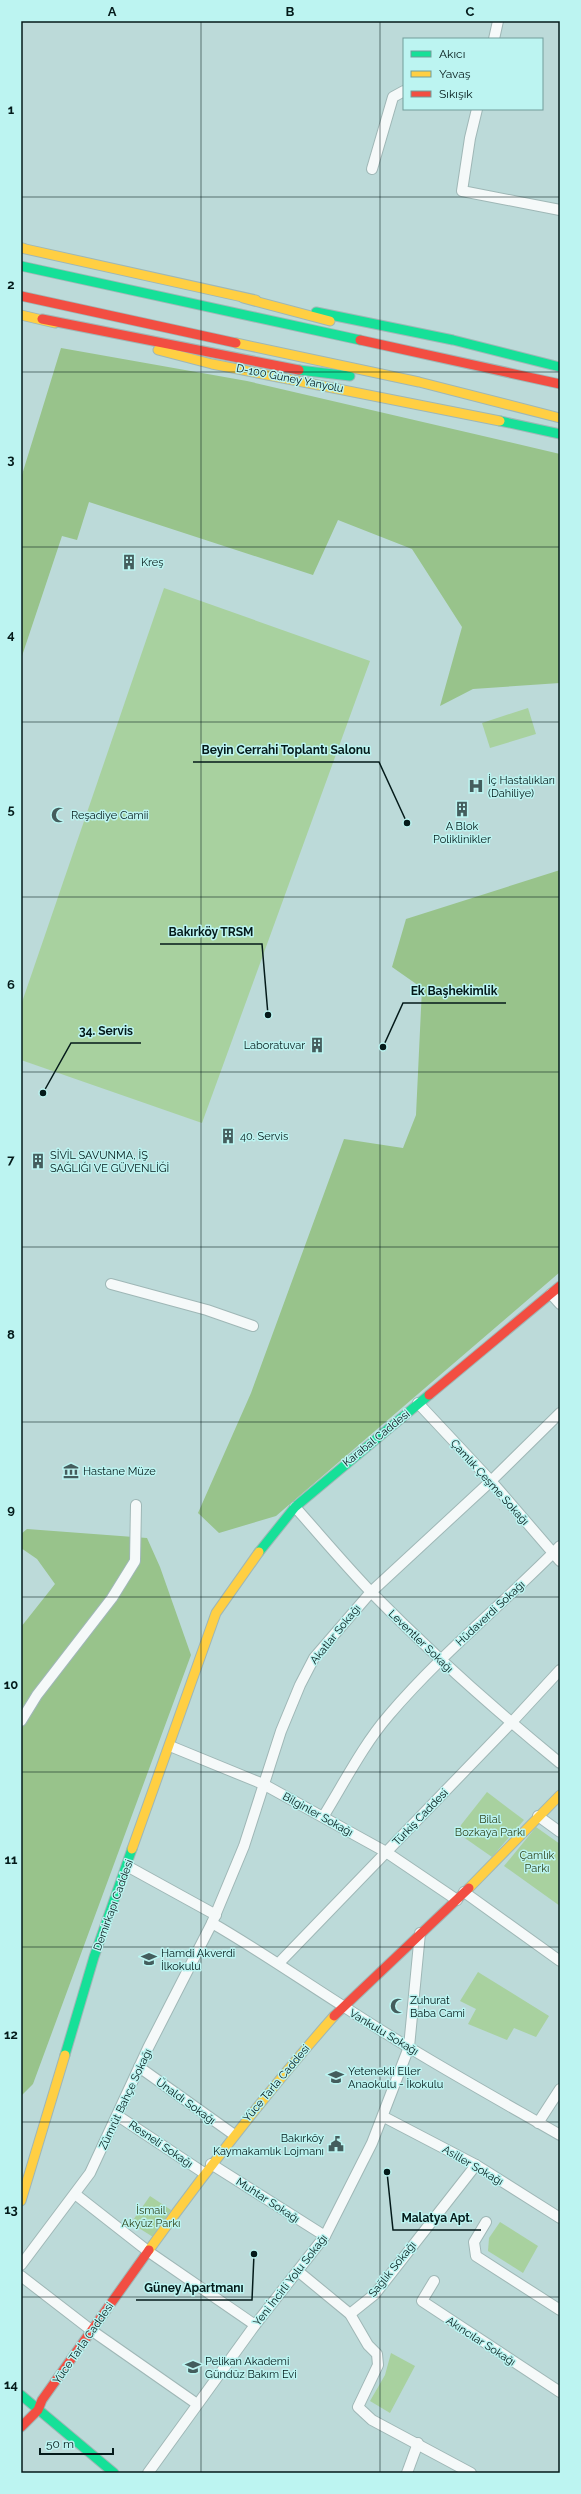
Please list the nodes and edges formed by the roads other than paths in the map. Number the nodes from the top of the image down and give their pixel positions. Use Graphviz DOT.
graph roads {
  1 [pos="498,21"];
  2 [pos="494,38"];
  3 [pos="403,92"];
  4 [pos="477,110"];
  5 [pos="372,168"];
  6 [pos="560,210"];
  7 [pos="22,248"];
  8 [pos="21,266"];
  9 [pos="21,296"];
  10 [pos="243,298"];
  11 [pos="21,315"];
  12 [pos="42,319"];
  13 [pos="560,367"];
  14 [pos="375,373"];
  15 [pos="519,375"];
  16 [pos="560,384"];
  17 [pos="560,418"];
  18 [pos="560,434"];
  19 [pos="111,1284"];
  20 [pos="560,1286"];
  21 [pos="551,1294"];
  22 [pos="560,1304"];
  23 [pos="253,1326"];
  24 [pos="418,1403"];
  25 [pos="560,1413"];
  26 [pos="491,1481"];
  27 [pos="136,1504"];
  28 [pos="295,1507"];
  29 [pos="560,1546"];
  30 [pos="552,1554"];
  31 [pos="560,1561"];
  32 [pos="371,1592"];
  33 [pos="216,1613"];
  34 [pos="440,1660"];
  35 [pos="560,1670"];
  36 [pos="21,1722"];
  37 [pos="511,1723"];
  38 [pos="170,1746"];
  39 [pos="560,1763"];
  40 [pos="263,1784"];
  41 [pos="560,1795"];
  42 [pos="538,1816"];
  43 [pos="323,1817"];
  44 [pos="560,1832"];
  45 [pos="386,1852"];
  46 [pos="127,1866"];
  47 [pos="464,1892"];
  48 [pos="456,1900"];
  49 [pos="214,1919"];
  50 [pos="420,1933"];
  51 [pos="560,1961"];
  52 [pos="279,1963"];
  53 [pos="343,2006"];
  54 [pos="410,2047"];
  55 [pos="139,2067"];
  56 [pos="560,2089"];
  57 [pos="118,2116"];
  58 [pos="384,2117"];
  59 [pos="538,2123"];
  60 [pos="232,2134"];
  61 [pos="560,2135"];
  62 [pos="211,2164"];
  63 [pos="476,2165"];
  64 [pos="204,2173"];
  65 [pos="75,2194"];
  66 [pos="21,2201"];
  67 [pos="560,2218"];
  68 [pos="486,2222"];
  69 [pos="325,2236"];
  70 [pos="149,2252"];
  71 [pos="21,2265"];
  72 [pos="299,2272"];
  73 [pos="21,2276"];
  74 [pos="434,2281"];
  75 [pos="560,2310"];
  76 [pos="350,2314"];
  77 [pos="255,2325"];
  78 [pos="91,2330"];
  79 [pos="560,2392"];
  80 [pos="21,2395"];
  81 [pos="197,2404"];
  82 [pos="38,2410"];
  83 [pos="21,2427"];
  84 [pos="418,2444"];
  85 [pos="114,2473"];
  86 [pos="148,2473"];
  87 [pos="407,2473"];
  88 [pos="471,2473"];
  1 -- 2 [label="street"];
  3 -- 5 [label="street"];
  4 -- 6 [label="street"];
  7 -- 10 [label="main road"];
  8 -- 15 [label="main road"];
  9 -- 14 [label="main road"];
  10 -- 13 [label="main road"];
  10 -- 15 [label="main road"];
  11 -- 12 [label="main road, D-100 Güney Yanyolu"];
  12 -- 14 [label="main road"];
  12 -- 18 [label="main road, D-100 Güney Yanyolu"];
  14 -- 17 [label="main road"];
  15 -- 16 [label="main road"];
  19 -- 23 [label="street"];
  20 -- 21 [label="main road, Karabal Caddesi"];
  21 -- 22 [label="street"];
  21 -- 24 [label="main road, Karabal Caddesi"];
  24 -- 26 [label="street, Çamlık Çeşme Sokağı"];
  24 -- 28 [label="main road, Karabal Caddesi"];
  25 -- 26 [label="street, Akatlar Sokağı"];
  26 -- 30 [label="street, Çamlık Çeşme Sokağı"];
  26 -- 32 [label="street, Akatlar Sokağı"];
  27 -- 36 [label="street"];
  28 -- 32 [label="street, Leventler Sokağı"];
  28 -- 33 [label="main road, Karabal Caddesi"];
  29 -- 30 [label="street, Hüdaverdi Sokağı"];
  30 -- 31 [label="street, Çamlık Çeşme Sokağı"];
  30 -- 34 [label="street, Hüdaverdi Sokağı"];
  32 -- 34 [label="street, Leventler Sokağı"];
  32 -- 40 [label="street, Akatlar Sokağı"];
  33 -- 38 [label="main road, Demirkapı Caddesi"];
  34 -- 37 [label="street, Leventler Sokağı"];
  34 -- 43 [label="street, Hüdaverdi Sokağı"];
  35 -- 37 [label="street, Türkiş Caddesi"];
  37 -- 39 [label="street, Leventler Sokağı"];
  37 -- 45 [label="street, Türkiş Caddesi"];
  38 -- 40 [label="street, Bilginler Sokağı"];
  38 -- 46 [label="main road, Demirkapı Caddesi"];
  40 -- 43 [label="street, Bilginler Sokağı"];
  40 -- 49 [label="street, Akatlar Sokağı"];
  41 -- 42 [label="main road, Yüce Tarla Caddesi"];
  42 -- 44 [label="street"];
  42 -- 47 [label="main road, Yüce Tarla Caddesi"];
  43 -- 45 [label="street, Bilginler Sokağı"];
  45 -- 48 [label="street, Bilginler Sokağı"];
  45 -- 52 [label="street, Türkiş Caddesi"];
  46 -- 49 [label="street, Vankulu Sokağı"];
  46 -- 66 [label="main road, Demirkapı Caddesi"];
  47 -- 48 [label="main road, Yüce Tarla Caddesi"];
  47 -- 51 [label="street"];
  48 -- 50 [label="main road, Yüce Tarla Caddesi"];
  49 -- 52 [label="street, Vankulu Sokağı"];
  49 -- 55 [label="street, Zümrüt Bahçe Sokağı"];
  50 -- 53 [label="main road, Yüce Tarla Caddesi"];
  50 -- 54 [label="street, Yeni İncirli Yolu Sokağı"];
  52 -- 53 [label="street, Vankulu Sokağı"];
  53 -- 54 [label="street, Vankulu Sokağı"];
  53 -- 60 [label="main road, Yüce Tarla Caddesi"];
  54 -- 58 [label="street, Yeni İncirli Yolu Sokağı"];
  54 -- 59 [label="street, Vankulu Sokağı"];
  55 -- 57 [label="street, Zümrüt Bahçe Sokağı"];
  55 -- 60 [label="street, Ünaldı Sokağı"];
  56 -- 59 [label="street"];
  57 -- 64 [label="street, Resneli Sokağı"];
  57 -- 65 [label="street, Zümrüt Bahçe Sokağı"];
  58 -- 63 [label="street, Asiller Sokağı"];
  58 -- 69 [label="street, Yeni İncirli Yolu Sokağı"];
  59 -- 61 [label="street, Vankulu Sokağı"];
  60 -- 62 [label="main road, Yüce Tarla Caddesi"];
  62 -- 64 [label="main road, Yüce Tarla Caddesi"];
  62 -- 69 [label="street, Muhtar Sokağı"];
  63 -- 67 [label="street, Asiller Sokağı"];
  63 -- 76 [label="street, Sağlık Sokağı"];
  64 -- 70 [label="main road, Yüce Tarla Caddesi"];
  65 -- 70 [label="street"];
  65 -- 71 [label="street, Zümrüt Bahçe Sokağı"];
  68 -- 75 [label="street"];
  69 -- 72 [label="street, Yeni İncirli Yolu Sokağı"];
  70 -- 77 [label="street"];
  70 -- 78 [label="main road, Yüce Tarla Caddesi"];
  72 -- 76 [label="street"];
  72 -- 77 [label="street, Yeni İncirli Yolu Sokağı"];
  73 -- 78 [label="street"];
  74 -- 79 [label="street, Akıncılar Sokağı"];
  76 -- 84 [label="street"];
  77 -- 81 [label="street, Yeni İncirli Yolu Sokağı"];
  78 -- 81 [label="street"];
  78 -- 82 [label="main road, Yüce Tarla Caddesi"];
  80 -- 82 [label="main road"];
  81 -- 86 [label="street, Yeni İncirli Yolu Sokağı"];
  82 -- 83 [label="main road, Yüce Tarla Caddesi"];
  82 -- 85 [label="main road"];
  84 -- 87 [label="street"];
  84 -- 88 [label="street"];
}
